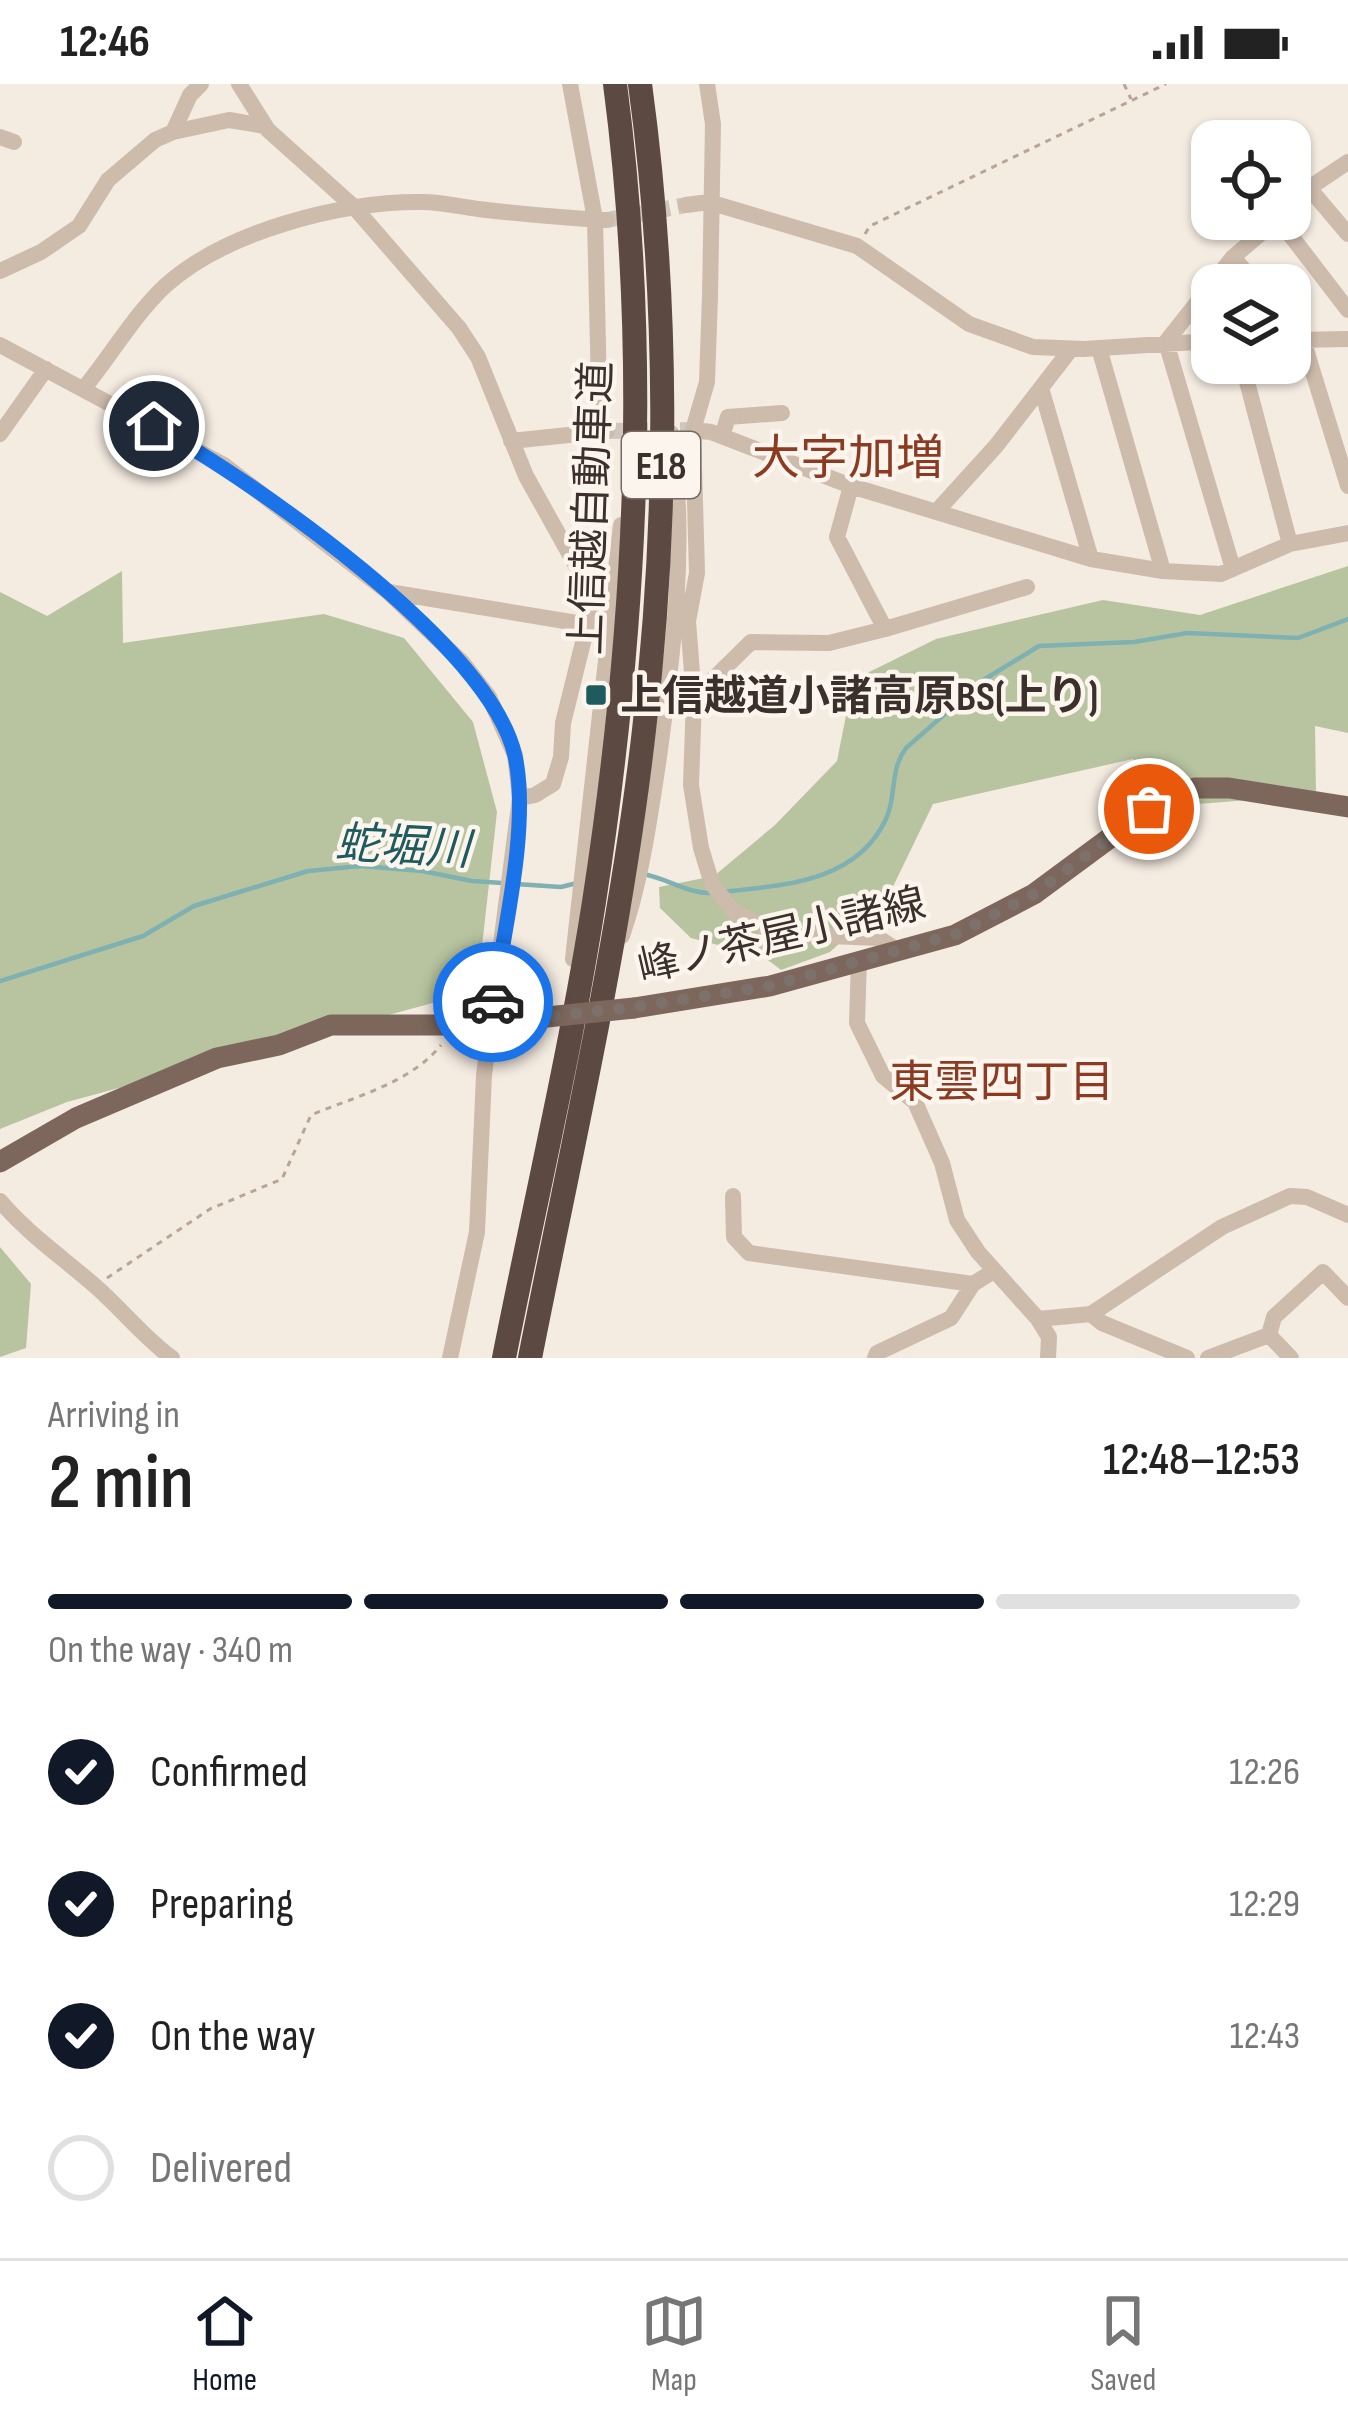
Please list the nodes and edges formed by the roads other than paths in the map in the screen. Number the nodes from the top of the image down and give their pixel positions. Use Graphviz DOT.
graph roads {
  1 [pos="202,84"];
  2 [pos="239,84"];
  3 [pos="571,84"];
  4 [pos="615,84"];
  5 [pos="640,84"];
  6 [pos="707,84"];
  7 [pos="265,126"];
  8 [pos="173,132"];
  9 [pos="1348,162"];
  10 [pos="1311,187"];
  11 [pos="1311,189"];
  12 [pos="709,202"];
  13 [pos="686,205"];
  14 [pos="354,207"];
  15 [pos="601,219"];
  16 [pos="1348,234"];
  17 [pos="1253,240"];
  18 [pos="1294,240"];
  19 [pos="1234,256"];
  20 [pos="1229,264"];
  21 [pos="1240,264"];
  22 [pos="0,271"];
  23 [pos="1348,310"];
  24 [pos="1191,317"];
  25 [pos="1348,339"];
  26 [pos="1311,340"];
  27 [pos="1191,341"];
  28 [pos="1166,342"];
  29 [pos="1,348"];
  30 [pos="1099,348"];
  31 [pos="1071,349"];
  32 [pos="46,369"];
  33 [pos="650,378"];
  34 [pos="1311,380"];
  35 [pos="1248,384"];
  36 [pos="85,387"];
  37 [pos="1041,388"];
  38 [pos="782,413"];
  39 [pos="693,430"];
  40 [pos="0,434"];
  41 [pos="722,436"];
  42 [pos="511,441"];
  43 [pos="851,486"];
  44 [pos="1348,486"];
  45 [pos="938,511"];
  46 [pos="1348,533"];
  47 [pos="1290,544"];
  48 [pos="1091,560"];
  49 [pos="1233,569"];
  50 [pos="1163,571"];
  51 [pos="1027,587"];
  52 [pos="388,592"];
  53 [pos="589,625"];
  54 [pos="885,629"];
  55 [pos="694,698"];
  56 [pos="520,798"];
  57 [pos="1348,807"];
  58 [pos="605,908"];
  59 [pos="898,951"];
  60 [pos="859,960"];
  61 [pos="490,1023"];
  62 [pos="0,1162"];
  63 [pos="734,1196"];
  64 [pos="0,1201"];
  65 [pos="1348,1215"];
  66 [pos="994,1270"];
  67 [pos="973,1284"];
  68 [pos="1348,1298"];
  69 [pos="1091,1314"];
  70 [pos="1038,1318"];
  71 [pos="1269,1335"];
  72 [pos="172,1358"];
  73 [pos="450,1358"];
  74 [pos="504,1358"];
  75 [pos="530,1358"];
  76 [pos="875,1358"];
  77 [pos="1048,1358"];
  78 [pos="1187,1358"];
  79 [pos="1208,1358"];
  80 [pos="1292,1358"];
  1 -- 8 [label="street"];
  2 -- 7 [label="street"];
  3 -- 15 [label="street"];
  4 -- 33 [label="highway, 上信越自動車道 / E18"];
  5 -- 33 [label="highway, 上信越自動車道 / E18"];
  6 -- 12 [label="street"];
  7 -- 8 [label="street"];
  7 -- 14 [label="street"];
  8 -- 22 [label="street"];
  9 -- 10 [label="street"];
  11 -- 16 [label="street"];
  12 -- 13 [label="street"];
  12 -- 31 [label="street"];
  12 -- 39 [label="street"];
  14 -- 15 [label="street"];
  14 -- 36 [label="street"];
  14 -- 42 [label="street"];
  15 -- 42 [label="street"];
  17 -- 19 [label="street"];
  18 -- 23 [label="street"];
  19 -- 20 [label="street"];
  19 -- 21 [label="street"];
  24 -- 28 [label="street"];
  25 -- 26 [label="street"];
  27 -- 28 [label="street"];
  28 -- 30 [label="street"];
  28 -- 49 [label="street"];
  29 -- 32 [label="street"];
  30 -- 31 [label="street"];
  30 -- 50 [label="street"];
  31 -- 37 [label="street"];
  32 -- 36 [label="street"];
  32 -- 40 [label="street"];
  33 -- 58 [label="highway, 上信越自動車道 / E18"];
  33 -- 58 [label="highway, 上信越自動車道 / E18"];
  34 -- 44 [label="street"];
  35 -- 47 [label="street"];
  36 -- 52 [label="street"];
  37 -- 45 [label="street"];
  37 -- 48 [label="street"];
  38 -- 41 [label="street"];
  39 -- 41 [label="street"];
  39 -- 55 [label="street"];
  41 -- 43 [label="street"];
  42 -- 53 [label="street"];
  43 -- 45 [label="street"];
  43 -- 54 [label="street"];
  45 -- 48 [label="street"];
  46 -- 47 [label="street"];
  47 -- 49 [label="street"];
  48 -- 50 [label="street"];
  49 -- 50 [label="street"];
  51 -- 54 [label="street"];
  52 -- 53 [label="street"];
  52 -- 56 [label="street"];
  53 -- 56 [label="street"];
  54 -- 55 [label="street"];
  55 -- 59 [label="street"];
  56 -- 61 [label="street"];
  57 -- 59 [label="main road, 峰ノ茶屋小諸線"];
  58 -- 74 [label="highway, 上信越自動車道 / E18"];
  58 -- 75 [label="highway, 上信越自動車道 / E18"];
  59 -- 60 [label="main road, 峰ノ茶屋小諸線"];
  60 -- 61 [label="main road, 峰ノ茶屋小諸線, bridge"];
  60 -- 66 [label="street"];
  61 -- 62 [label="main road, 峰ノ茶屋小諸線"];
  61 -- 73 [label="street"];
  63 -- 67 [label="street"];
  64 -- 72 [label="street"];
  65 -- 69 [label="street"];
  66 -- 67 [label="street"];
  66 -- 70 [label="street"];
  67 -- 76 [label="street"];
  68 -- 71 [label="street"];
  69 -- 70 [label="street"];
  69 -- 78 [label="street"];
  70 -- 77 [label="street"];
  71 -- 79 [label="street"];
  71 -- 80 [label="street"];
}
